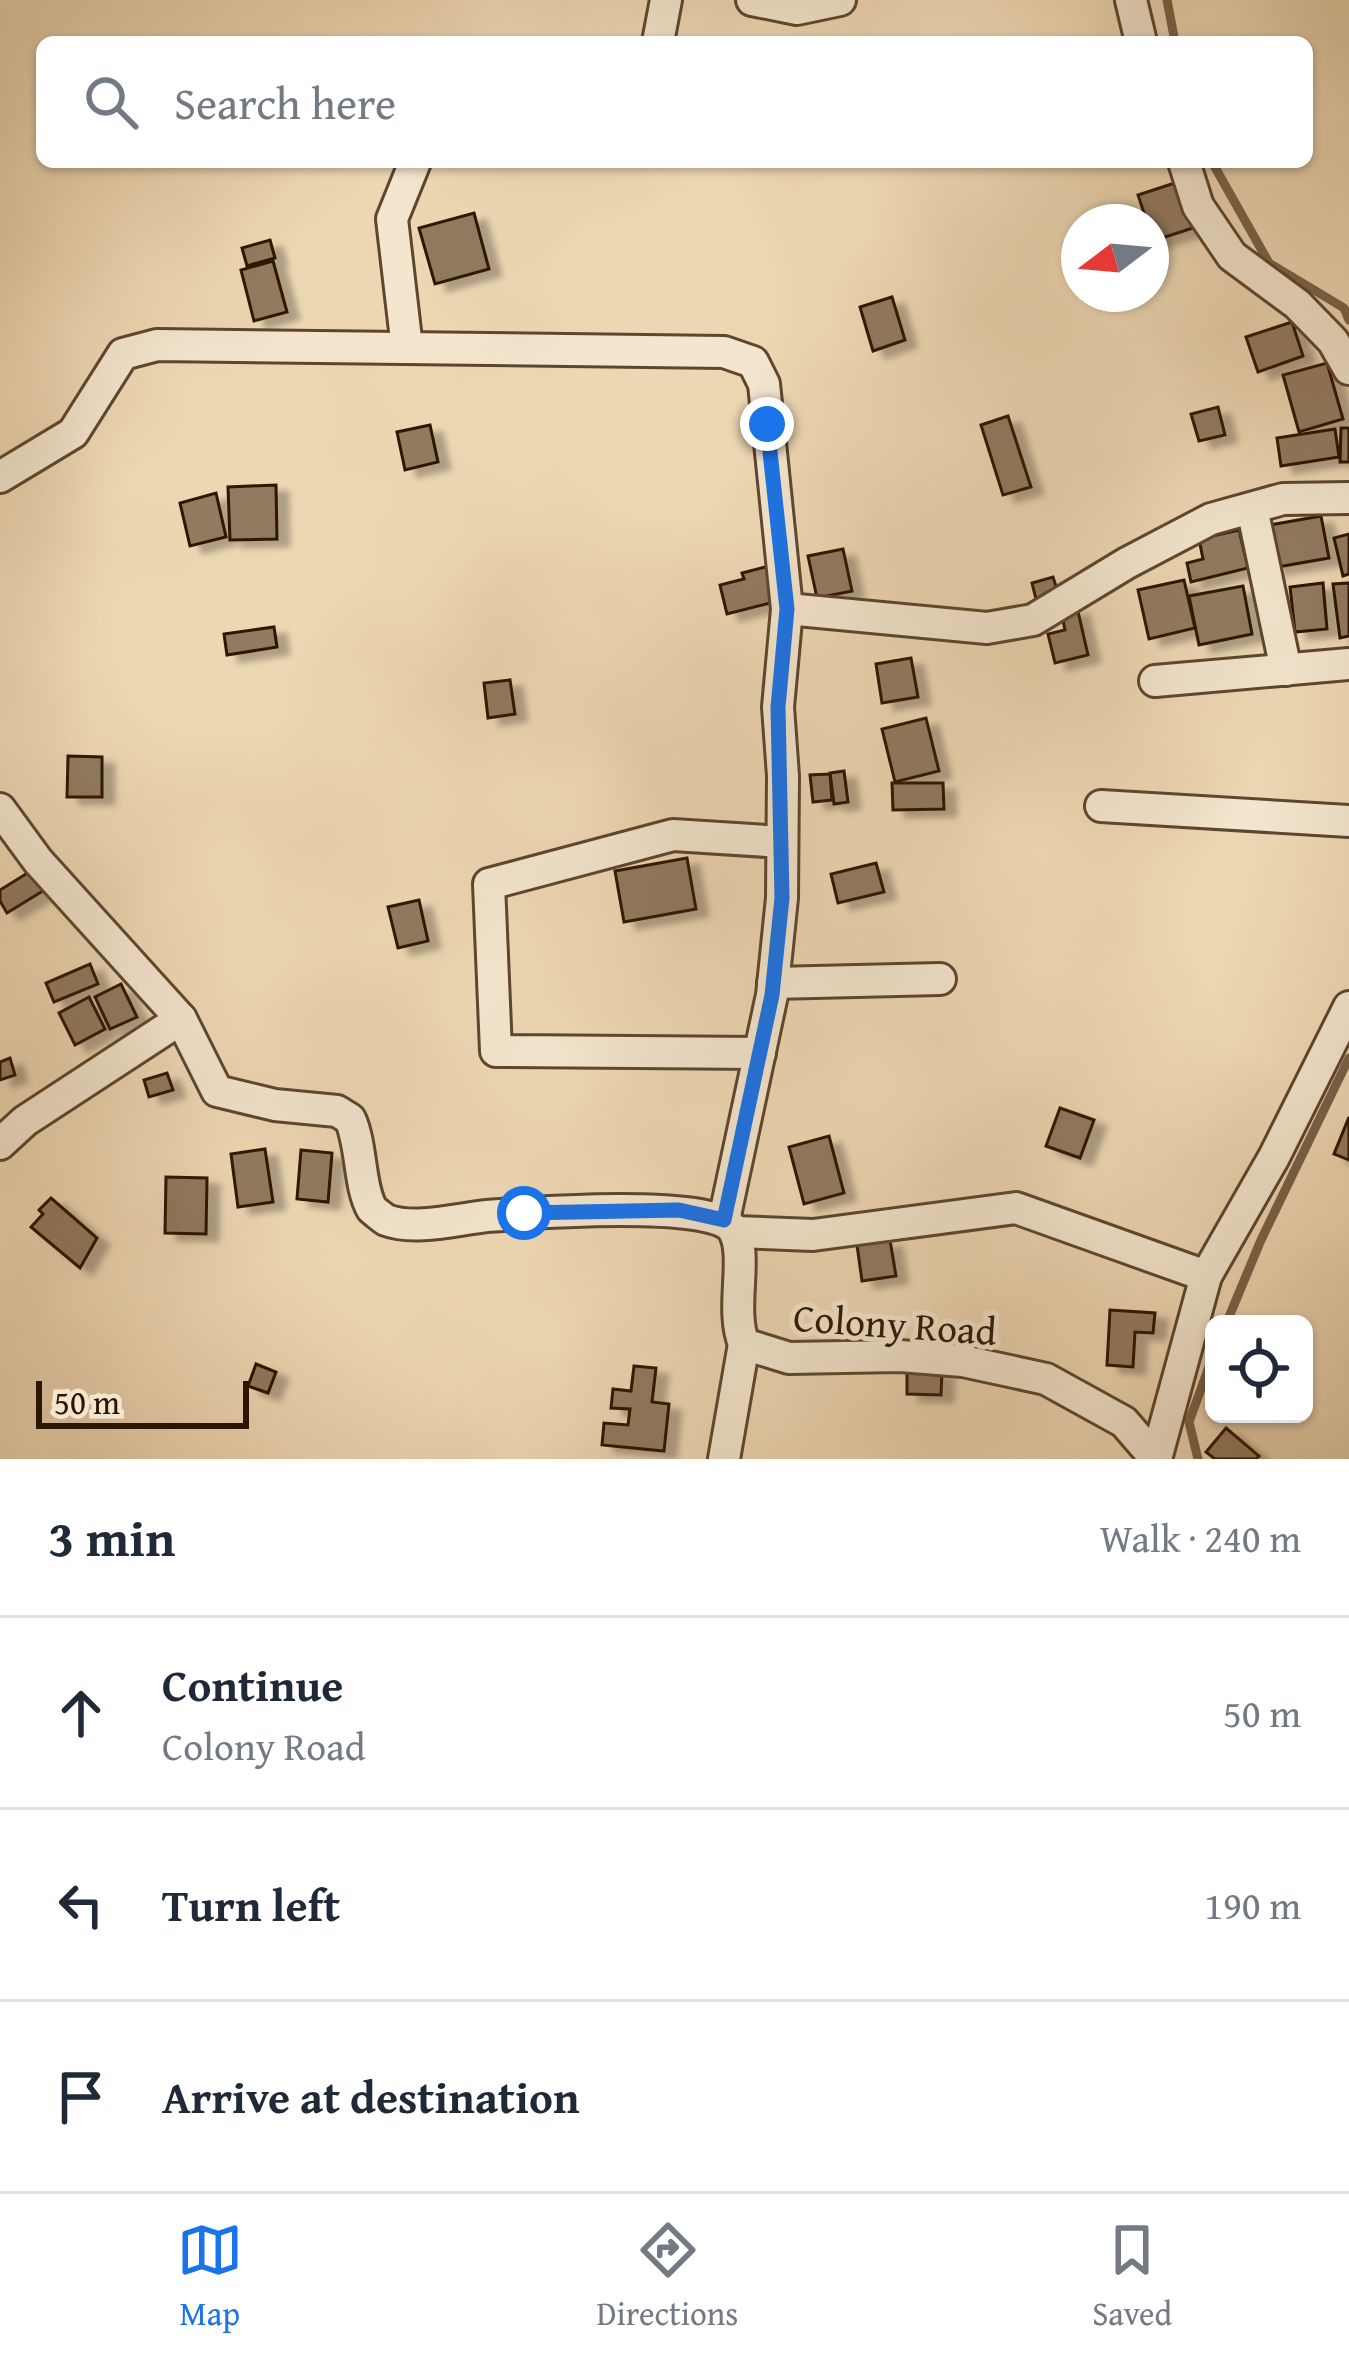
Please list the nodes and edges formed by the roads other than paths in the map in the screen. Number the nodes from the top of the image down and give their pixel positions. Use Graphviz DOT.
graph roads {
  1 [pos="666,0"];
  2 [pos="752,0"];
  3 [pos="840,0"];
  4 [pos="1131,0"];
  5 [pos="659,36"];
  6 [pos="1140,36"];
  7 [pos="413,168"];
  8 [pos="1186,168"];
  9 [pos="406,348"];
  10 [pos="1349,369"];
  11 [pos="0,477"];
  12 [pos="1349,498"];
  13 [pos="1252,508"];
  14 [pos="787,609"];
  15 [pos="1349,664"];
  16 [pos="1286,670"];
  17 [pos="1155,681"];
  18 [pos="1101,806"];
  19 [pos="0,809"];
  20 [pos="1349,821"];
  21 [pos="782,842"];
  22 [pos="940,979"];
  23 [pos="773,983"];
  24 [pos="1349,1007"];
  25 [pos="181,1019"];
  26 [pos="760,1053"];
  27 [pos="0,1144"];
  28 [pos="730,1226"];
  29 [pos="1206,1276"];
  30 [pos="744,1344"];
  31 [pos="724,1459"];
  32 [pos="1156,1459"];
  1 -- 5 [label="street"];
  2 -- 3 [label="street"];
  4 -- 6 [label="street"];
  7 -- 9 [label="street"];
  8 -- 10 [label="street"];
  9 -- 11 [label="street"];
  9 -- 14 [label="street, Colony Road"];
  12 -- 13 [label="street"];
  13 -- 14 [label="street"];
  13 -- 16 [label="street"];
  14 -- 21 [label="street, Colony Road"];
  15 -- 16 [label="street"];
  16 -- 17 [label="street"];
  18 -- 20 [label="street"];
  19 -- 25 [label="street"];
  21 -- 23 [label="street, Colony Road"];
  21 -- 26 [label="street"];
  22 -- 23 [label="street"];
  23 -- 26 [label="street, Colony Road"];
  24 -- 29 [label="street"];
  25 -- 27 [label="street"];
  25 -- 28 [label="street"];
  26 -- 28 [label="street, Colony Road"];
  28 -- 29 [label="street"];
  28 -- 30 [label="street, Colony Road"];
  29 -- 32 [label="street"];
  30 -- 31 [label="street"];
  30 -- 32 [label="street, Colony Road"];
}
